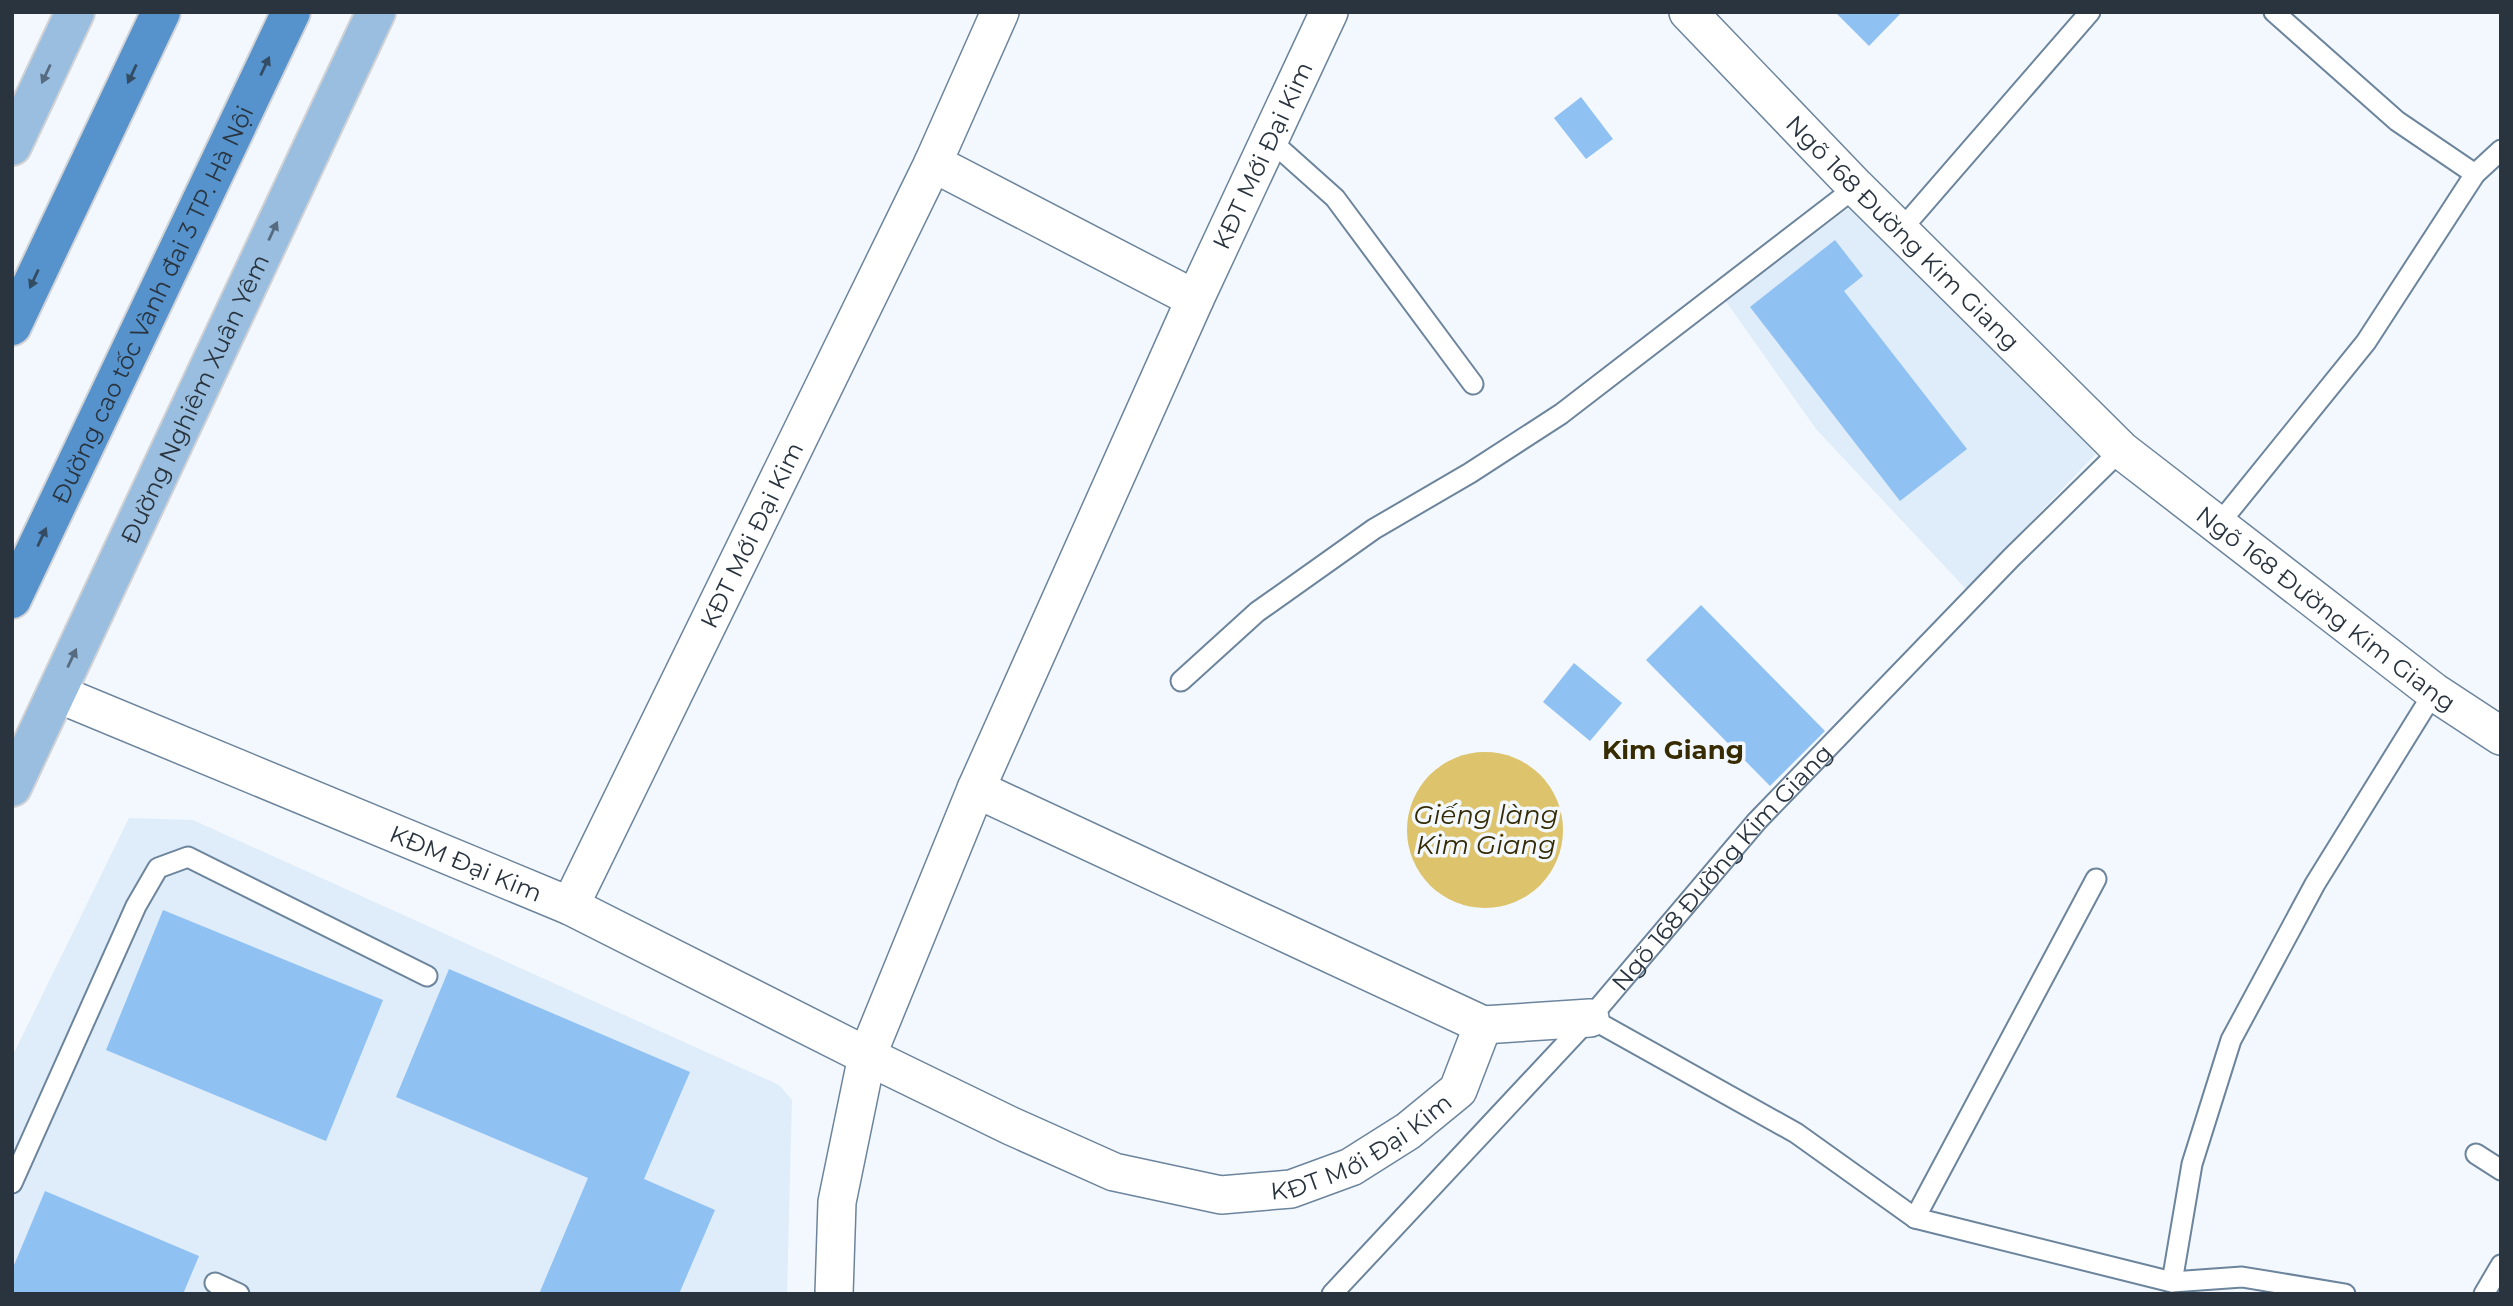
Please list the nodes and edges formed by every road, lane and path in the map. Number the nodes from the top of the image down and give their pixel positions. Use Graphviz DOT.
graph roads {
  1 [pos="75,12"];
  2 [pos="162,12"];
  3 [pos="291,12"];
  4 [pos="376,12"];
  5 [pos="1000,12"];
  6 [pos="1329,12"];
  7 [pos="1688,12"];
  8 [pos="2090,12"];
  9 [pos="2274,12"];
  10 [pos="1269,139"];
  11 [pos="12,146"];
  12 [pos="2501,150"];
  13 [pos="933,163"];
  14 [pos="2475,174"];
  15 [pos="1856,187"];
  16 [pos="1900,230"];
  17 [pos="1195,299"];
  18 [pos="12,326"];
  19 [pos="1473,384"];
  20 [pos="2121,450"];
  21 [pos="2218,525"];
  22 [pos="12,599"];
  23 [pos="1181,681"];
  24 [pos="2434,692"];
  25 [pos="56,693"];
  26 [pos="2501,736"];
  27 [pos="12,787"];
  28 [pos="976,789"];
  29 [pos="2096,879"];
  30 [pos="570,906"];
  31 [pos="427,976"];
  32 [pos="1590,1018"];
  33 [pos="1483,1026"];
  34 [pos="867,1056"];
  35 [pos="2476,1154"];
  36 [pos="2501,1170"];
  37 [pos="12,1182"];
  38 [pos="1915,1218"];
  39 [pos="2501,1265"];
  40 [pos="2172,1282"];
  41 [pos="215,1283"];
  42 [pos="239,1294"];
  43 [pos="834,1294"];
  44 [pos="1332,1294"];
  45 [pos="2345,1294"];
  46 [pos="2484,1294"];
  1 -- 11 [label="main road, one-way"];
  2 -- 18 [label="highway, one-way"];
  22 -- 3 [label="highway, Đường cao tốc Vành đai 3 TP. Hà Nội, one-way"];
  25 -- 4 [label="main road, Đường Nghiêm Xuân Yêm, one-way"];
  5 -- 13 [label="street, KĐT Mới Đại Kim"];
  6 -- 10 [label="street, KĐT Mới Đại Kim"];
  7 -- 15 [label="street, Ngõ 168 Đường Kim Giang"];
  8 -- 16 [label="lane"];
  9 -- 14 [label="lane"];
  10 -- 17 [label="street, KĐT Mới Đại Kim"];
  10 -- 19 [label="lane"];
  12 -- 14 [label="lane"];
  13 -- 17 [label="street"];
  13 -- 30 [label="street, KĐT Mới Đại Kim"];
  14 -- 21 [label="lane"];
  15 -- 16 [label="street, Ngõ 168 Đường Kim Giang"];
  15 -- 23 [label="lane"];
  16 -- 20 [label="street, Ngõ 168 Đường Kim Giang"];
  17 -- 28 [label="street, KĐT Mới Đại Kim"];
  20 -- 21 [label="street, Ngõ 168 Đường Kim Giang"];
  20 -- 32 [label="lane, Ngõ 168 Đường Kim Giang"];
  21 -- 24 [label="street, Ngõ 168 Đường Kim Giang"];
  24 -- 26 [label="street, Ngõ 168 Đường Kim Giang"];
  24 -- 40 [label="lane"];
  25 -- 27 [label="main road, Đường Nghiêm Xuân Yêm"];
  25 -- 30 [label="street, KĐM Đại Kim"];
  28 -- 33 [label="street"];
  28 -- 34 [label="street, KĐT Mới Đại Kim"];
  29 -- 38 [label="lane"];
  30 -- 34 [label="street, KĐM Đại Kim"];
  31 -- 37 [label="lane"];
  32 -- 33 [label="street"];
  32 -- 38 [label="lane"];
  32 -- 44 [label="lane, Ngõ 168 Đường Kim Giang"];
  33 -- 34 [label="street, KĐT Mới Đại Kim"];
  34 -- 43 [label="street, KĐT Mới Đại Kim"];
  35 -- 36 [label="lane"];
  38 -- 40 [label="lane"];
  39 -- 46 [label="lane"];
  40 -- 45 [label="lane"];
  41 -- 42 [label="lane"];
}
